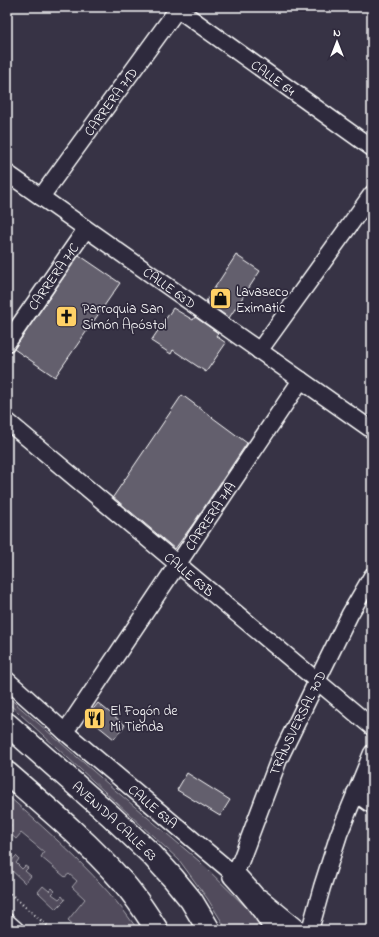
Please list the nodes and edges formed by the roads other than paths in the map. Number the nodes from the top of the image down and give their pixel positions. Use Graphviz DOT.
graph roads {
  1 [pos="177,8"];
  2 [pos="372,148"];
  3 [pos="7,173"];
  4 [pos="372,194"];
  5 [pos="42,197"];
  6 [pos="86,229"];
  7 [pos="7,343"];
  8 [pos="259,351"];
  9 [pos="301,380"];
  10 [pos="7,421"];
  11 [pos="372,430"];
  12 [pos="178,564"];
  13 [pos="372,576"];
  14 [pos="7,680"];
  15 [pos="317,681"];
  16 [pos="7,724"];
  17 [pos="372,727"];
  18 [pos="65,732"];
  19 [pos="372,753"];
  20 [pos="7,773"];
  21 [pos="355,793"];
  22 [pos="372,806"];
  23 [pos="234,875"];
  24 [pos="7,922"];
  25 [pos="16,930"];
  26 [pos="158,930"];
  27 [pos="209,930"];
  28 [pos="276,930"];
  29 [pos="300,930"];
  30 [pos="310,930"];
  1 -- 2 [label="street, CALLE 64"];
  1 -- 5 [label="street, CARRERA 71D"];
  3 -- 5 [label="street, CALLE 63D"];
  4 -- 8 [label="street"];
  5 -- 6 [label="street, CALLE 63D"];
  6 -- 7 [label="street, CARRERA 71C"];
  6 -- 8 [label="street, CALLE 63D"];
  8 -- 9 [label="street, CALLE 63D"];
  9 -- 11 [label="street, CALLE 63D"];
  9 -- 12 [label="street, CARRERA 71A"];
  10 -- 12 [label="street, CALLE 63B"];
  12 -- 15 [label="street, CALLE 63B"];
  12 -- 18 [label="street, CARRERA 71A"];
  13 -- 15 [label="street, TRANSVERSAL 70D"];
  14 -- 18 [label="street, CALLE 63A"];
  15 -- 17 [label="street, CALLE 63B"];
  15 -- 23 [label="street, TRANSVERSAL 70D"];
  16 -- 27 [label="main road, AVENIDA CALLE 63"];
  18 -- 23 [label="street, CALLE 63A"];
  19 -- 21 [label="street"];
  20 -- 26 [label="main road"];
  21 -- 22 [label="street"];
  21 -- 30 [label="street"];
  23 -- 28 [label="main road"];
  23 -- 29 [label="street, CALLE 63A"];
  24 -- 25 [label="street"];
}
